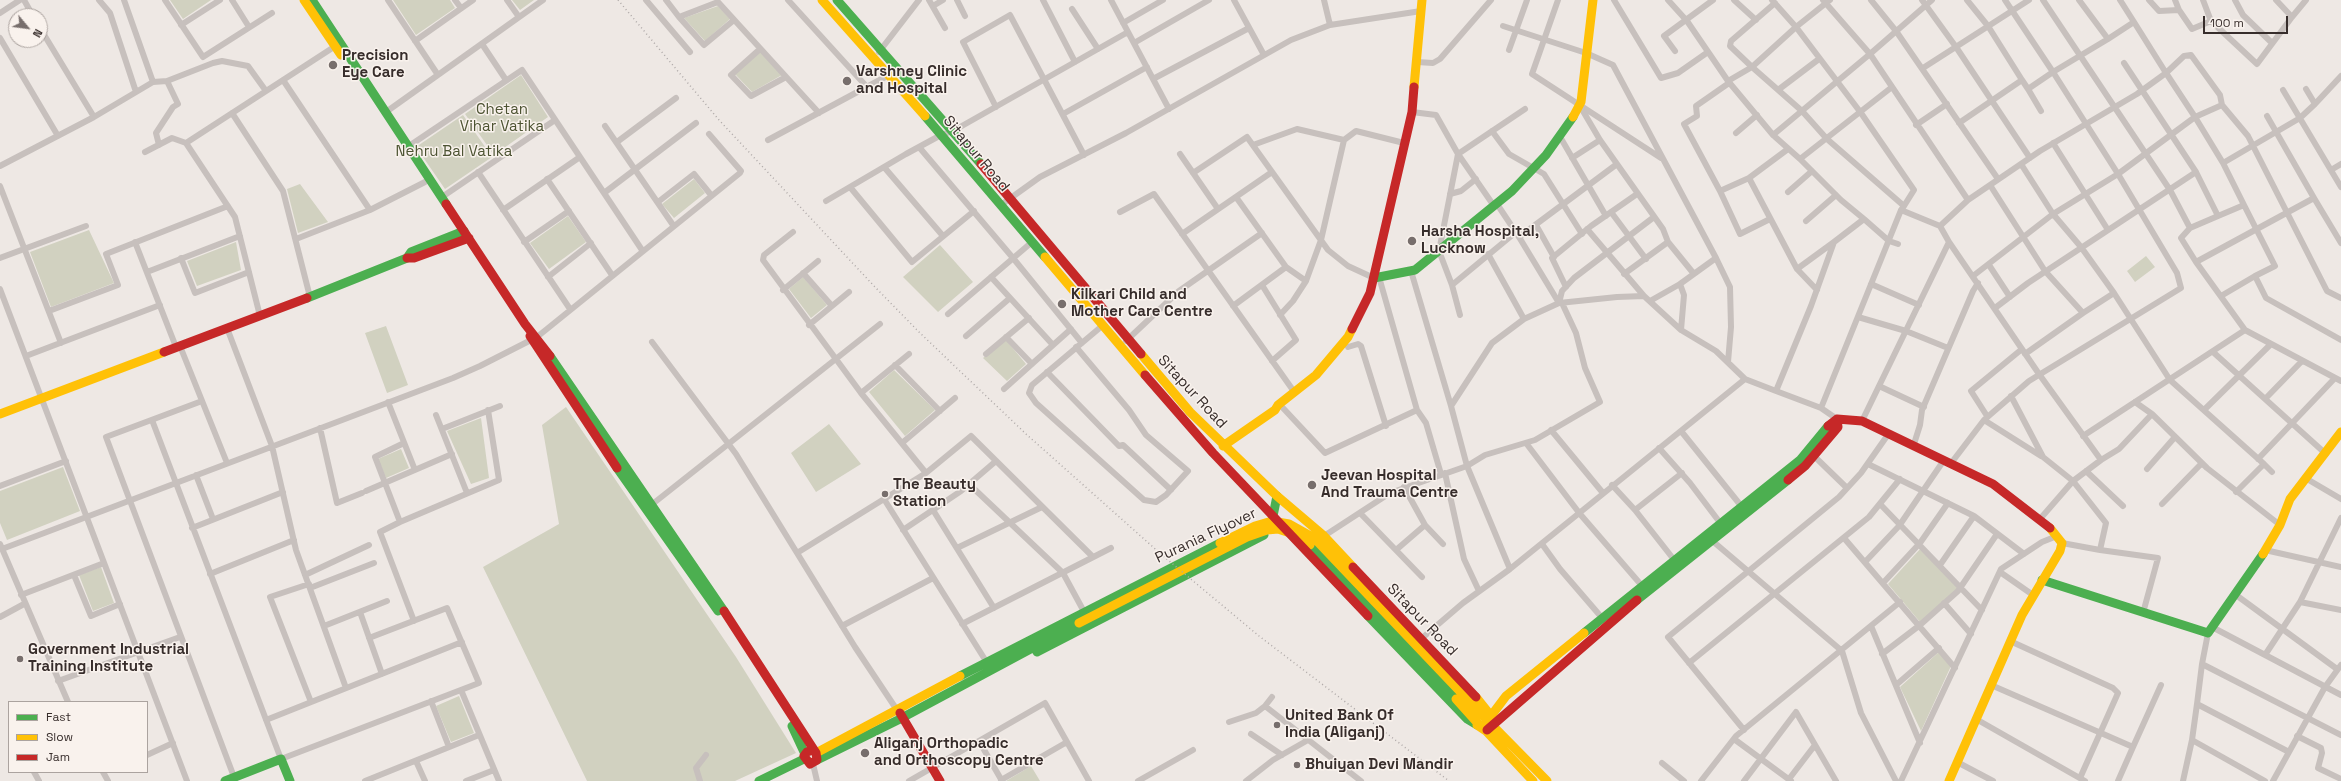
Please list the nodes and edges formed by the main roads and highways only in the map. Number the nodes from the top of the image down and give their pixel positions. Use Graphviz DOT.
graph roads {
  1 [pos="304,0"];
  2 [pos="312,0"];
  3 [pos="822,0"];
  4 [pos="837,0"];
  5 [pos="1422,0"];
  6 [pos="1591,0"];
  7 [pos="337,44"];
  8 [pos="1412,112"];
  9 [pos="406,148"];
  10 [pos="464,236"];
  11 [pos="1376,277"];
  12 [pos="1279,409"];
  13 [pos="0,414"];
  14 [pos="1837,419"];
  15 [pos="1860,420"];
  16 [pos="2341,432"];
  17 [pos="1223,446"];
  18 [pos="1277,496"];
  19 [pos="1264,505"];
  20 [pos="1273,514"];
  21 [pos="1709,538"];
  22 [pos="2059,539"];
  23 [pos="2042,580"];
  24 [pos="1134,582"];
  25 [pos="1142,598"];
  26 [pos="1415,644"];
  27 [pos="931,696"];
  28 [pos="900,716"];
  29 [pos="1487,726"];
  30 [pos="811,757"];
  31 [pos="931,769"];
  32 [pos="225,781"];
  33 [pos="290,781"];
  34 [pos="758,781"];
  35 [pos="773,781"];
  36 [pos="934,781"];
  37 [pos="940,781"];
  38 [pos="1533,781"];
  39 [pos="1546,781"];
  40 [pos="1949,781"];
  1 -- 7 [label="main road"];
  2 -- 7 [label="main road"];
  3 -- 19 [label="main road, Sitapur Road"];
  4 -- 17 [label="main road, Sitapur Road"];
  5 -- 8 [label="main road"];
  6 -- 11 [label="main road"];
  7 -- 9 [label="main road"];
  7 -- 9 [label="main road"];
  8 -- 11 [label="main road"];
  8 -- 11 [label="main road"];
  9 -- 10 [label="main road"];
  9 -- 10 [label="main road"];
  10 -- 13 [label="main road"];
  10 -- 30 [label="main road"];
  11 -- 12 [label="main road"];
  11 -- 12 [label="main road"];
  12 -- 17 [label="main road"];
  14 -- 15 [label="main road"];
  14 -- 21 [label="main road"];
  14 -- 21 [label="main road"];
  15 -- 22 [label="main road"];
  15 -- 22 [label="main road"];
  16 -- 23 [label="main road"];
  17 -- 18 [label="main road, Sitapur Road"];
  18 -- 20 [label="main road"];
  18 -- 26 [label="main road, Sitapur Road"];
  19 -- 20 [label="main road, Sitapur Road"];
  19 -- 24 [label="main road"];
  20 -- 25 [label="main road"];
  20 -- 29 [label="main road, Sitapur Road"];
  21 -- 29 [label="main road"];
  21 -- 29 [label="main road"];
  22 -- 23 [label="main road"];
  23 -- 40 [label="main road"];
  24 -- 25 [label="main road"];
  24 -- 27 [label="main road"];
  25 -- 27 [label="main road"];
  26 -- 27 [label="main road, Purania Flyover"];
  26 -- 29 [label="main road, Purania Flyover"];
  26 -- 29 [label="main road, Sitapur Road"];
  27 -- 28 [label="main road"];
  28 -- 30 [label="main road"];
  28 -- 31 [label="main road"];
  29 -- 38 [label="main road, Sitapur Road"];
  29 -- 39 [label="main road, Sitapur Road"];
  30 -- 34 [label="main road"];
  30 -- 35 [label="main road"];
  31 -- 36 [label="main road"];
  31 -- 37 [label="main road"];
  32 -- 33 [label="main road"];
}
